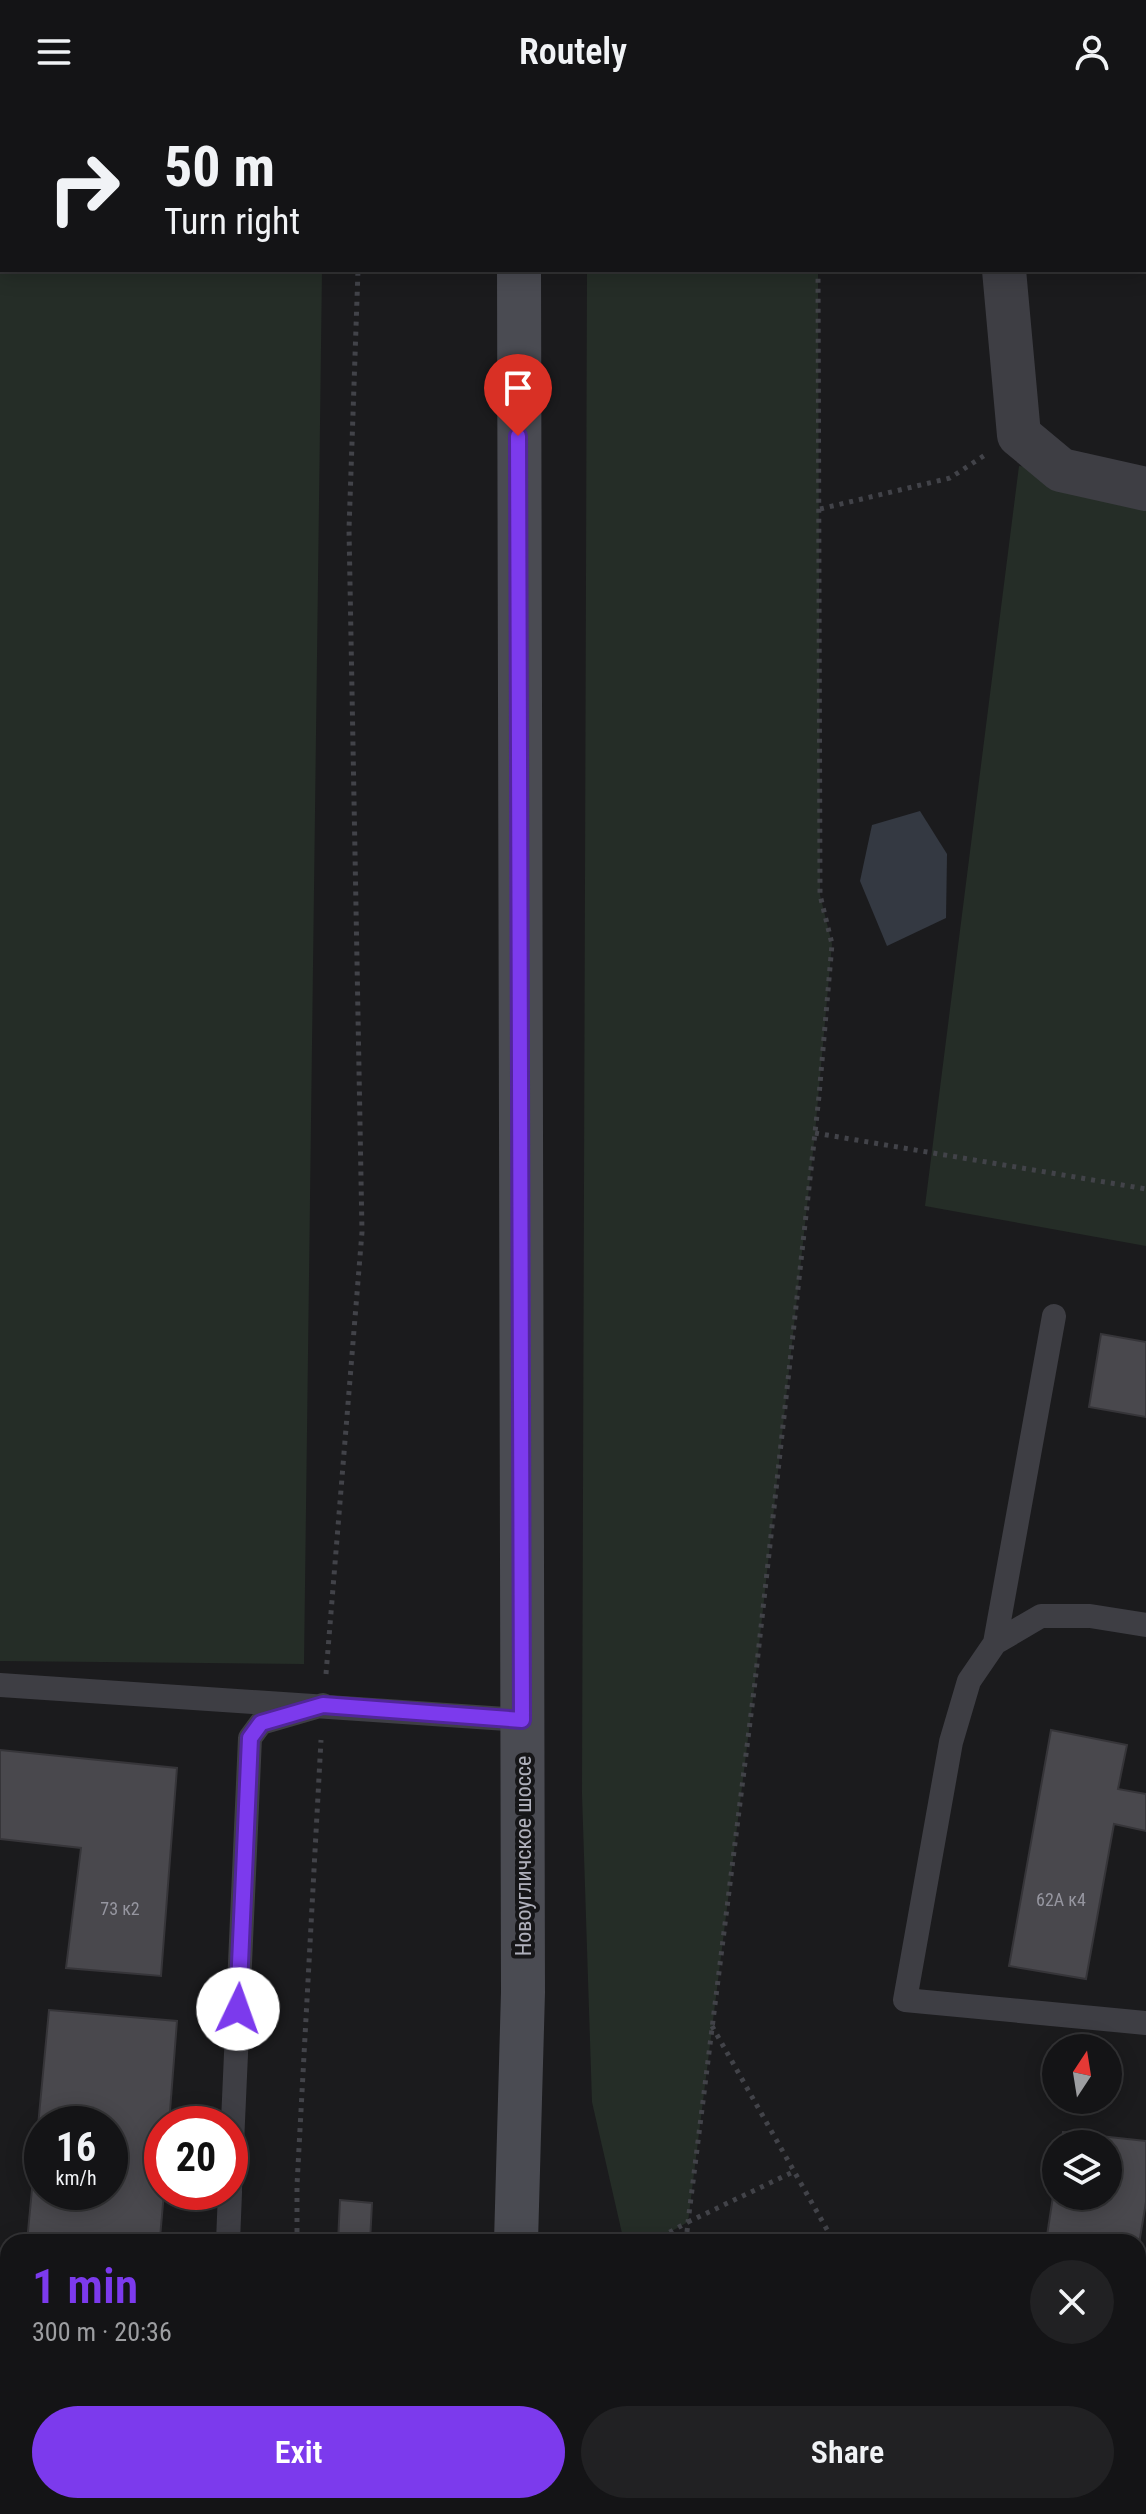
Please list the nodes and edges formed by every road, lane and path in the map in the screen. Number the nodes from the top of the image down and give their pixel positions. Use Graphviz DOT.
graph roads {
  1 [pos="358,272"];
  2 [pos="519,272"];
  3 [pos="818,272"];
  4 [pos="1004,272"];
  5 [pos="1019,435"];
  6 [pos="1130,486"];
  7 [pos="820,509"];
  8 [pos="815,1133"];
  9 [pos="1146,1189"];
  10 [pos="1054,1316"];
  11 [pos="1146,1625"];
  12 [pos="995,1643"];
  13 [pos="0,1685"];
  14 [pos="323,1705"];
  15 [pos="522,1720"];
  16 [pos="1146,2023"];
  17 [pos="712,2025"];
  18 [pos="234,2106"];
  19 [pos="795,2171"];
  20 [pos="229,2210"];
  21 [pos="688,2222"];
  22 [pos="228,2234"];
  23 [pos="297,2234"];
  24 [pos="516,2234"];
  25 [pos="666,2234"];
  26 [pos="687,2234"];
  27 [pos="830,2234"];
  1 -- 14 [label="path"];
  2 -- 15 [label="main road, Новоугличское шоссе"];
  3 -- 7 [label="path"];
  4 -- 5 [label="street"];
  5 -- 6 [label="street"];
  5 -- 7 [label="path"];
  7 -- 8 [label="path"];
  8 -- 9 [label="path"];
  8 -- 17 [label="path"];
  10 -- 12 [label="lane"];
  11 -- 12 [label="lane"];
  12 -- 16 [label="lane"];
  13 -- 14 [label="lane"];
  14 -- 15 [label="lane"];
  14 -- 18 [label="lane"];
  14 -- 23 [label="path"];
  15 -- 24 [label="main road, Новоугличское шоссе"];
  17 -- 19 [label="path"];
  17 -- 21 [label="path"];
  19 -- 21 [label="path"];
  19 -- 27 [label="path"];
  20 -- 22 [label="lane"];
  21 -- 25 [label="path"];
  21 -- 26 [label="path"];
}
